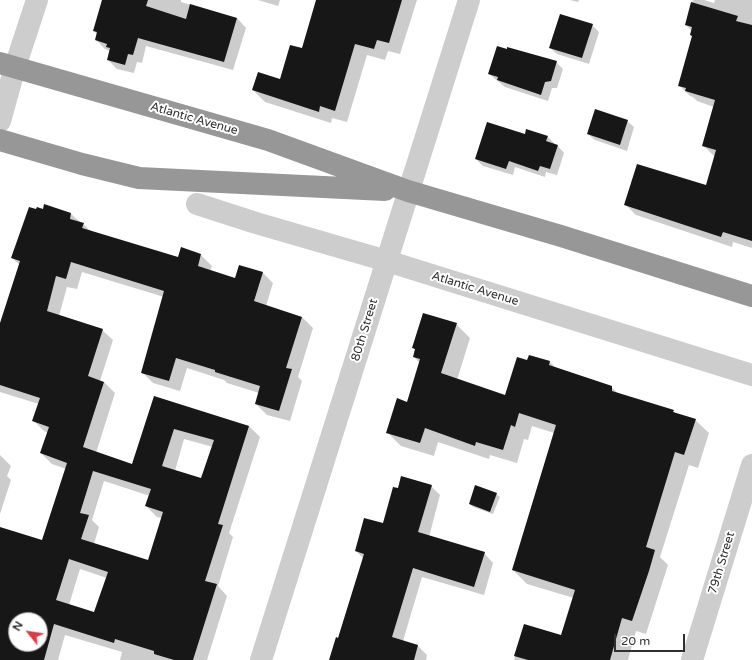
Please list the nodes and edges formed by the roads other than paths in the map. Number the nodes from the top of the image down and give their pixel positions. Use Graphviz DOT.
graph roads {
  1 [pos="37,0"];
  2 [pos="469,0"];
  3 [pos="7,65"];
  4 [pos="0,121"];
  5 [pos="0,140"];
  6 [pos="408,192"];
  7 [pos="197,204"];
  8 [pos="387,261"];
  9 [pos="752,296"];
  10 [pos="752,375"];
  11 [pos="752,465"];
  12 [pos="261,660"];
  13 [pos="692,660"];
  1 -- 3 [label="street"];
  2 -- 6 [label="street, 80th Street"];
  3 -- 4 [label="street"];
  3 -- 6 [label="highway, Atlantic Avenue"];
  5 -- 6 [label="highway, Atlantic Avenue"];
  6 -- 8 [label="street, 80th Street"];
  6 -- 9 [label="highway, Atlantic Avenue"];
  7 -- 8 [label="street, Atlantic Avenue"];
  8 -- 10 [label="street, Atlantic Avenue"];
  8 -- 12 [label="street, 80th Street"];
  11 -- 13 [label="street, 79th Street"];
}
